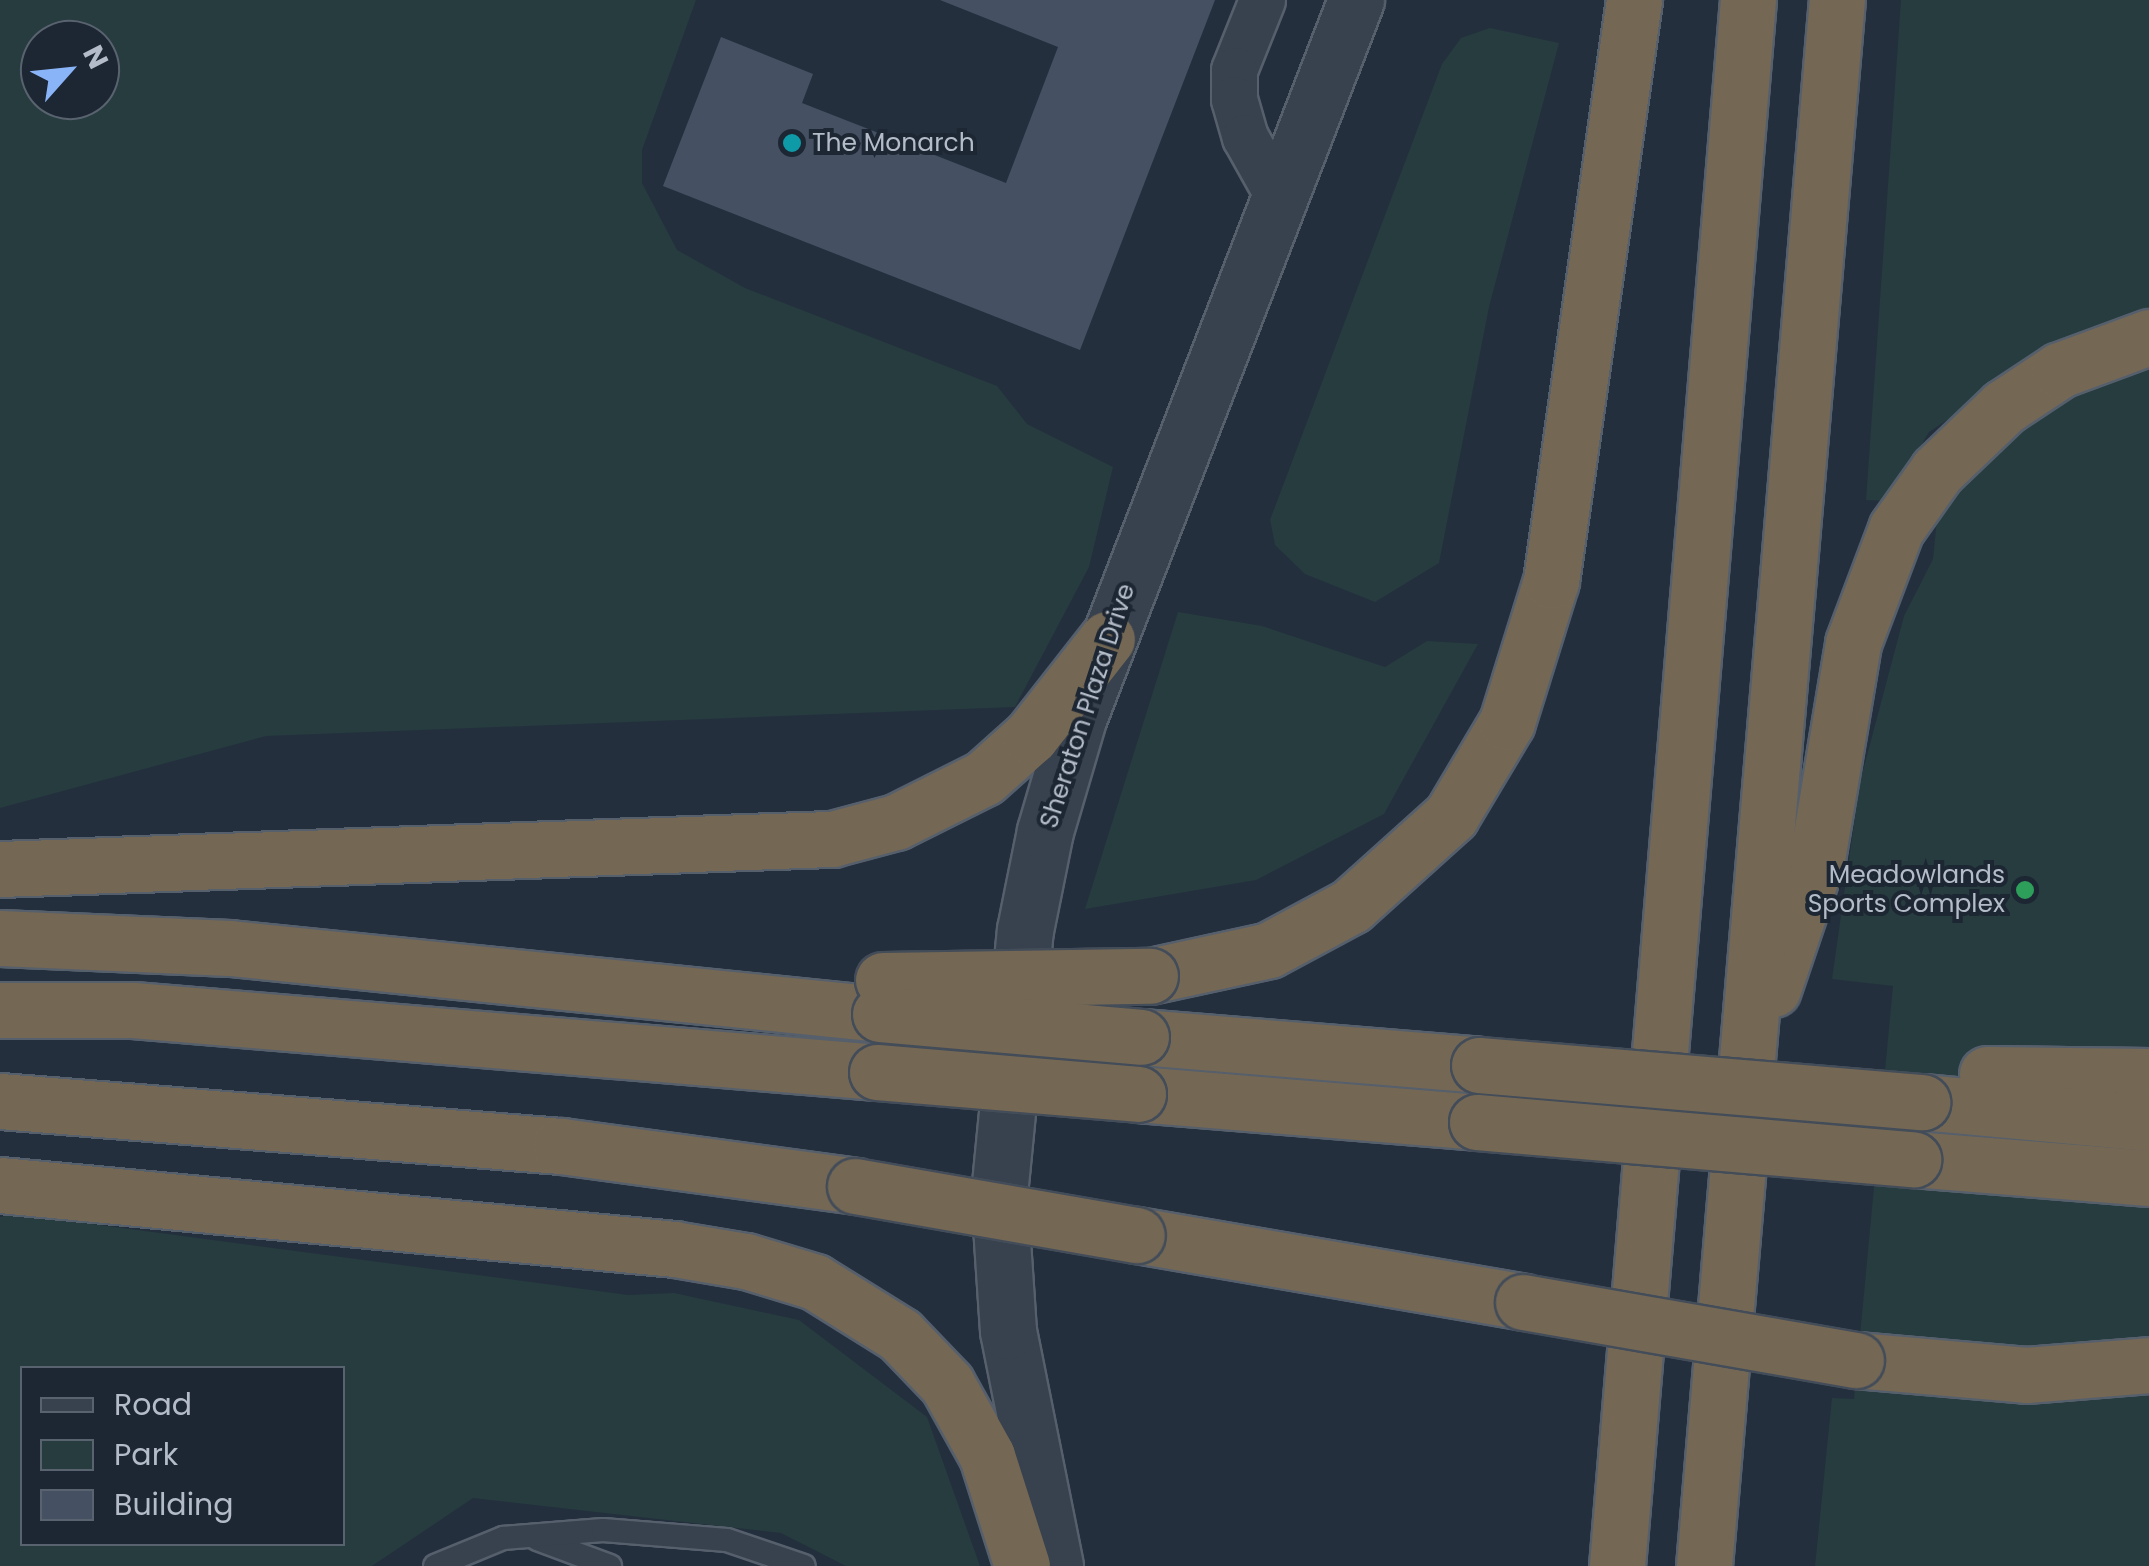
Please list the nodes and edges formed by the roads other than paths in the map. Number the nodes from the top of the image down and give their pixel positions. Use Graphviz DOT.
graph roads {
  1 [pos="1262,0"];
  2 [pos="1356,0"];
  3 [pos="1634,0"];
  4 [pos="1748,0"];
  5 [pos="1837,0"];
  6 [pos="1278,196"];
  7 [pos="2149,337"];
  8 [pos="1106,639"];
  9 [pos="0,869"];
  10 [pos="0,938"];
  11 [pos="882,997"];
  12 [pos="0,1010"];
  13 [pos="1745,1073"];
  14 [pos="2149,1076"];
  15 [pos="1925,1086"];
  16 [pos="0,1101"];
  17 [pos="2149,1122"];
  18 [pos="2149,1178"];
  19 [pos="0,1185"];
  20 [pos="2149,1365"];
  21 [pos="524,1534"];
  22 [pos="435,1566"];
  23 [pos="610,1566"];
  24 [pos="804,1566"];
  25 [pos="1022,1566"];
  26 [pos="1054,1566"];
  27 [pos="1616,1566"];
  28 [pos="1704,1566"];
  1 -- 6 [label="street"];
  2 -- 6 [label="street, Sheraton Plaza Drive"];
  3 -- 11 [label="highway, bridge"];
  4 -- 27 [label="highway"];
  5 -- 13 [label="highway"];
  6 -- 8 [label="street, Sheraton Plaza Drive"];
  7 -- 13 [label="highway"];
  8 -- 9 [label="highway"];
  8 -- 26 [label="street, Sheraton Plaza Drive"];
  10 -- 11 [label="highway"];
  11 -- 15 [label="highway, bridge"];
  12 -- 18 [label="highway, bridge"];
  13 -- 28 [label="highway"];
  14 -- 15 [label="highway"];
  15 -- 17 [label="highway"];
  16 -- 20 [label="highway, bridge"];
  19 -- 25 [label="highway"];
  21 -- 22 [label="lane"];
  21 -- 23 [label="lane"];
  21 -- 24 [label="lane"];
}
